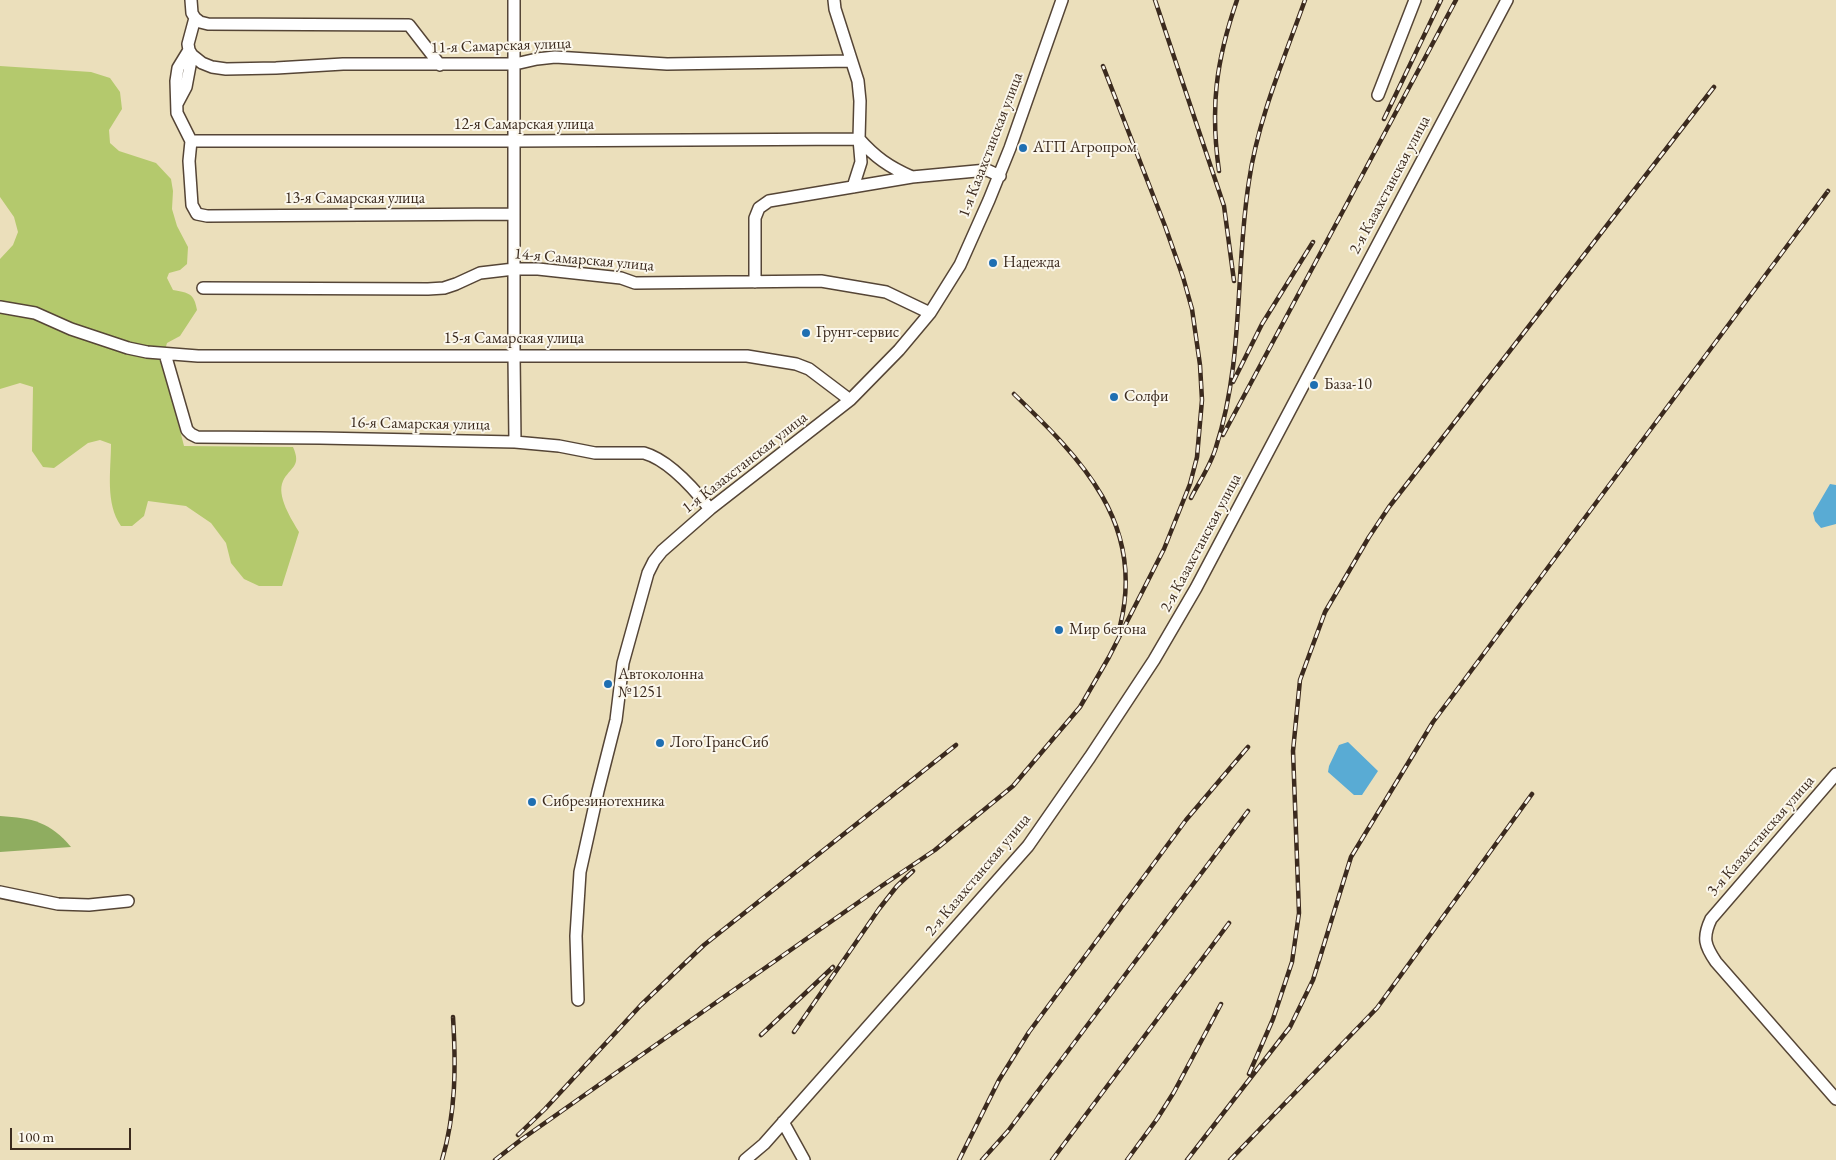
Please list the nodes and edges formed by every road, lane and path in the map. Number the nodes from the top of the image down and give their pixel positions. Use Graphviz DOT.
graph roads {
  1 [pos="191,0"];
  2 [pos="514,0"];
  3 [pos="834,0"];
  4 [pos="1062,0"];
  5 [pos="1415,0"];
  6 [pos="1507,0"];
  7 [pos="195,18"];
  8 [pos="190,52"];
  9 [pos="851,61"];
  10 [pos="440,64"];
  11 [pos="515,64"];
  12 [pos="1378,95"];
  13 [pos="859,138"];
  14 [pos="190,141"];
  15 [pos="515,141"];
  16 [pos="1000,176"];
  17 [pos="912,177"];
  18 [pos="853,187"];
  19 [pos="514,214"];
  20 [pos="514,269"];
  21 [pos="755,282"];
  22 [pos="203,288"];
  23 [pos="0,307"];
  24 [pos="930,312"];
  25 [pos="165,354"];
  26 [pos="514,355"];
  27 [pos="850,400"];
  28 [pos="515,442"];
  29 [pos="710,509"];
  30 [pos="1836,774"];
  31 [pos="0,892"];
  32 [pos="128,901"];
  33 [pos="578,1000"];
  34 [pos="1836,1099"];
  35 [pos="783,1122"];
  36 [pos="745,1160"];
  37 [pos="804,1160"];
  1 -- 7 [label="street"];
  2 -- 11 [label="street"];
  3 -- 9 [label="street"];
  4 -- 16 [label="street, 1-я Казахстанская улица"];
  5 -- 12 [label="street"];
  6 -- 35 [label="street, 2-я Казахстанская улица"];
  7 -- 8 [label="street"];
  7 -- 10 [label="street"];
  8 -- 10 [label="street, 11-я Самарская улица"];
  8 -- 14 [label="street"];
  9 -- 11 [label="street, 11-я Самарская улица"];
  9 -- 13 [label="street"];
  10 -- 11 [label="street, 11-я Самарская улица"];
  11 -- 15 [label="street"];
  13 -- 15 [label="street, 12-я Самарская улица"];
  13 -- 17 [label="street"];
  13 -- 18 [label="street"];
  14 -- 15 [label="street, 12-я Самарская улица"];
  14 -- 19 [label="street, 13-я Самарская улица"];
  15 -- 19 [label="street"];
  16 -- 17 [label="street"];
  16 -- 24 [label="street, 1-я Казахстанская улица"];
  17 -- 18 [label="street"];
  18 -- 21 [label="street"];
  19 -- 20 [label="street"];
  20 -- 21 [label="street, 14-я Самарская улица"];
  20 -- 22 [label="street, 14-я Самарская улица"];
  20 -- 26 [label="street"];
  21 -- 24 [label="street, 14-я Самарская улица"];
  23 -- 25 [label="street, 15-я Самарская улица"];
  24 -- 27 [label="street, 1-я Казахстанская улица"];
  25 -- 26 [label="street, 15-я Самарская улица"];
  25 -- 28 [label="street, 16-я Самарская улица"];
  26 -- 27 [label="street, 15-я Самарская улица"];
  26 -- 28 [label="street"];
  27 -- 29 [label="street, 1-я Казахстанская улица"];
  28 -- 29 [label="street, 16-я Самарская улица"];
  29 -- 33 [label="street, 1-я Казахстанская улица"];
  30 -- 34 [label="street, 3-я Казахстанская улица"];
  31 -- 32 [label="street"];
  35 -- 36 [label="street, 2-я Казахстанская улица"];
  35 -- 37 [label="street"];
}
